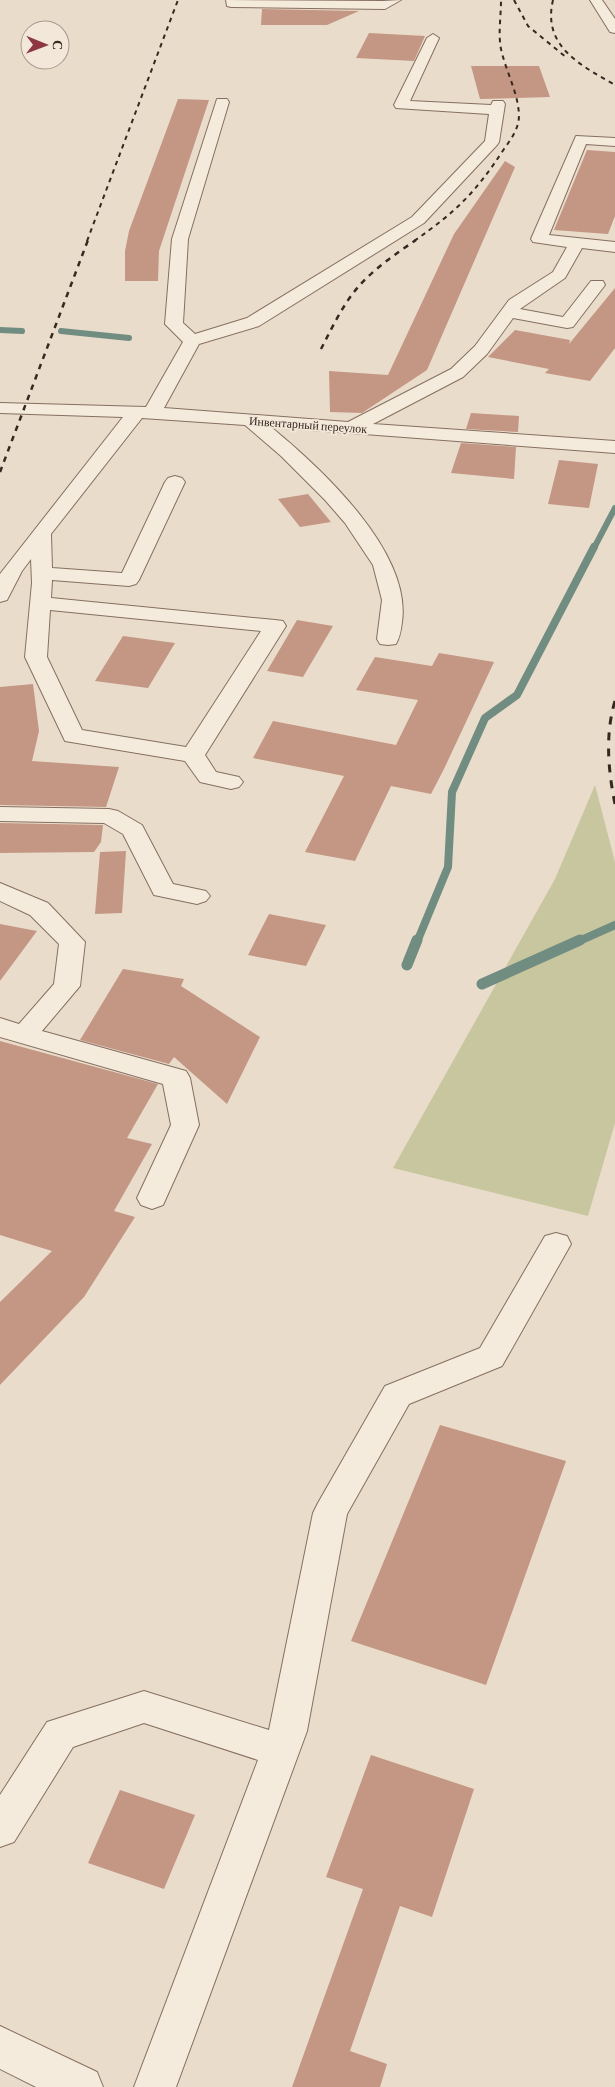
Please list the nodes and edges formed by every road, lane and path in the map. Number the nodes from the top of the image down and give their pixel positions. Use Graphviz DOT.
graph roads {
  1 [pos="232,0"];
  2 [pos="395,0"];
  3 [pos="596,0"];
  4 [pos="615,28"];
  5 [pos="433,38"];
  6 [pos="222,102"];
  7 [pos="615,142"];
  8 [pos="576,243"];
  9 [pos="615,247"];
  10 [pos="597,284"];
  11 [pos="509,312"];
  12 [pos="192,341"];
  13 [pos="0,408"];
  14 [pos="145,413"];
  15 [pos="250,420"];
  16 [pos="350,428"];
  17 [pos="615,447"];
  18 [pos="175,482"];
  19 [pos="41,533"];
  20 [pos="42,573"];
  21 [pos="0,596"];
  22 [pos="41,603"];
  23 [pos="388,639"];
  24 [pos="193,755"];
  25 [pos="231,782"];
  26 [pos="0,814"];
  27 [pos="0,891"];
  28 [pos="197,896"];
  29 [pos="12,1031"];
  30 [pos="152,1198"];
  31 [pos="556,1244"];
  32 [pos="281,1751"];
  33 [pos="0,1829"];
  34 [pos="0,2048"];
  35 [pos="82,2087"];
  36 [pos="155,2087"];
  1 -- 2 [label="street"];
  3 -- 4 [label="street"];
  5 -- 12 [label="street"];
  6 -- 12 [label="street"];
  7 -- 8 [label="street"];
  8 -- 9 [label="street"];
  8 -- 11 [label="street"];
  10 -- 11 [label="street"];
  11 -- 16 [label="street"];
  12 -- 14 [label="street"];
  13 -- 14 [label="street, Инвентарный переулок"];
  14 -- 15 [label="street, Инвентарный переулок"];
  14 -- 19 [label="street"];
  15 -- 16 [label="street, Инвентарный переулок"];
  15 -- 23 [label="street"];
  16 -- 17 [label="street, Инвентарный переулок"];
  18 -- 20 [label="street"];
  19 -- 20 [label="street"];
  19 -- 21 [label="street"];
  20 -- 22 [label="street"];
  22 -- 24 [label="street"];
  22 -- 24 [label="street"];
  24 -- 25 [label="street"];
  26 -- 28 [label="street"];
  27 -- 29 [label="street"];
  29 -- 30 [label="street"];
  31 -- 32 [label="street"];
  32 -- 33 [label="street"];
  32 -- 36 [label="street"];
  34 -- 35 [label="street"];
}
